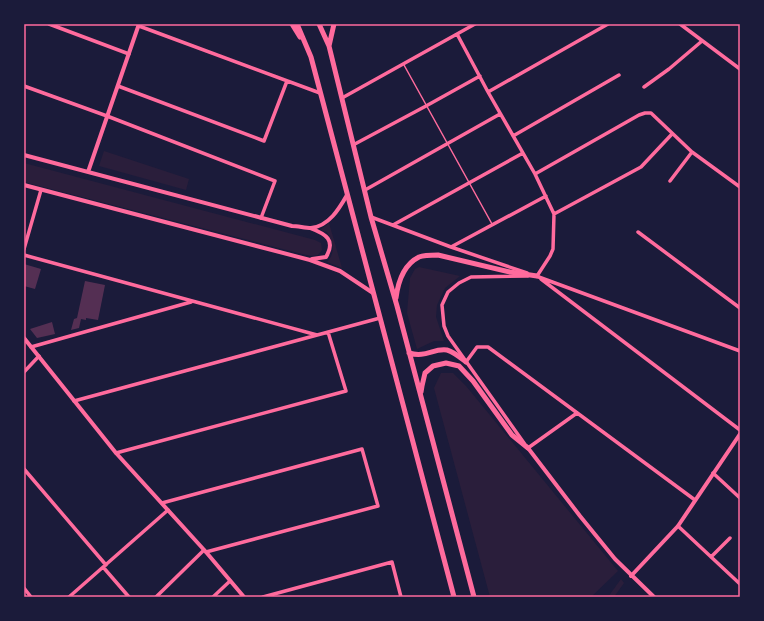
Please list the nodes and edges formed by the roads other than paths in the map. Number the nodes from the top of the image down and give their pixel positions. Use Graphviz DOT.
graph roads {
  1 [pos="49,24"];
  2 [pos="292,24"];
  3 [pos="297,24"];
  4 [pos="319,24"];
  5 [pos="334,24"];
  6 [pos="475,24"];
  7 [pos="608,24"];
  8 [pos="680,24"];
  9 [pos="139,25"];
  10 [pos="457,34"];
  11 [pos="702,41"];
  12 [pos="329,46"];
  13 [pos="129,54"];
  14 [pos="311,56"];
  15 [pos="403,64"];
  16 [pos="740,69"];
  17 [pos="619,75"];
  18 [pos="480,76"];
  19 [pos="287,81"];
  20 [pos="24,86"];
  21 [pos="118,86"];
  22 [pos="644,87"];
  23 [pos="488,92"];
  24 [pos="320,93"];
  25 [pos="342,98"];
  26 [pos="426,106"];
  27 [pos="500,114"];
  28 [pos="107,116"];
  29 [pos="672,134"];
  30 [pos="513,136"];
  31 [pos="447,144"];
  32 [pos="353,145"];
  33 [pos="692,152"];
  34 [pos="523,153"];
  35 [pos="24,155"];
  36 [pos="88,172"];
  37 [pos="535,174"];
  38 [pos="670,181"];
  39 [pos="468,183"];
  40 [pos="24,185"];
  41 [pos="740,187"];
  42 [pos="41,190"];
  43 [pos="365,190"];
  44 [pos="348,196"];
  45 [pos="546,196"];
  46 [pos="554,214"];
  47 [pos="371,217"];
  48 [pos="262,218"];
  49 [pos="492,224"];
  50 [pos="393,225"];
  51 [pos="308,228"];
  52 [pos="638,232"];
  53 [pos="451,247"];
  54 [pos="24,249"];
  55 [pos="24,255"];
  56 [pos="310,260"];
  57 [pos="537,276"];
  58 [pos="373,293"];
  59 [pos="192,301"];
  60 [pos="396,301"];
  61 [pos="740,308"];
  62 [pos="380,318"];
  63 [pos="328,332"];
  64 [pos="318,335"];
  65 [pos="24,338"];
  66 [pos="31,347"];
  67 [pos="740,351"];
  68 [pos="409,353"];
  69 [pos="39,356"];
  70 [pos="466,362"];
  71 [pos="24,372"];
  72 [pos="421,397"];
  73 [pos="74,401"];
  74 [pos="577,413"];
  75 [pos="740,430"];
  76 [pos="740,434"];
  77 [pos="528,448"];
  78 [pos="116,453"];
  79 [pos="24,469"];
  80 [pos="713,473"];
  81 [pos="740,498"];
  82 [pos="695,500"];
  83 [pos="162,503"];
  84 [pos="168,510"];
  85 [pos="678,526"];
  86 [pos="730,538"];
  87 [pos="205,551"];
  88 [pos="711,557"];
  89 [pos="104,566"];
  90 [pos="632,576"];
  91 [pos="230,581"];
  92 [pos="740,584"];
  93 [pos="24,588"];
  94 [pos="31,597"];
  95 [pos="69,597"];
  96 [pos="129,597"];
  97 [pos="156,597"];
  98 [pos="213,597"];
  99 [pos="244,597"];
  100 [pos="264,597"];
  101 [pos="402,597"];
  102 [pos="454,597"];
  103 [pos="474,597"];
  104 [pos="654,597"];
  1 -- 13 [label="street"];
  2 -- 14 [label="main road"];
  3 -- 14 [label="main road"];
  4 -- 12 [label="main road"];
  5 -- 12 [label="main road"];
  6 -- 10 [label="street"];
  7 -- 23 [label="street"];
  8 -- 11 [label="street"];
  9 -- 13 [label="street"];
  9 -- 19 [label="street"];
  10 -- 15 [label="street"];
  10 -- 18 [label="street"];
  11 -- 16 [label="street"];
  11 -- 22 [label="street"];
  12 -- 25 [label="main road"];
  13 -- 21 [label="street"];
  14 -- 24 [label="main road"];
  15 -- 25 [label="street"];
  15 -- 26 [label="lane"];
  17 -- 30 [label="street"];
  18 -- 23 [label="street"];
  18 -- 26 [label="street"];
  19 -- 21 [label="street"];
  19 -- 24 [label="street"];
  20 -- 28 [label="street"];
  21 -- 28 [label="street"];
  23 -- 27 [label="street"];
  24 -- 44 [label="main road"];
  25 -- 32 [label="main road"];
  26 -- 31 [label="lane"];
  26 -- 32 [label="street"];
  27 -- 30 [label="street"];
  27 -- 31 [label="street"];
  28 -- 36 [label="street"];
  28 -- 48 [label="street"];
  29 -- 33 [label="street"];
  29 -- 37 [label="street"];
  29 -- 46 [label="street"];
  30 -- 34 [label="street"];
  31 -- 39 [label="lane"];
  31 -- 43 [label="street"];
  32 -- 43 [label="main road"];
  33 -- 38 [label="street"];
  33 -- 41 [label="street"];
  34 -- 37 [label="street"];
  34 -- 39 [label="street"];
  35 -- 36 [label="street"];
  36 -- 48 [label="street"];
  37 -- 45 [label="street"];
  39 -- 49 [label="lane"];
  39 -- 50 [label="street"];
  40 -- 42 [label="street"];
  42 -- 54 [label="street"];
  42 -- 56 [label="street"];
  43 -- 47 [label="main road"];
  44 -- 51 [label="street"];
  44 -- 58 [label="main road"];
  45 -- 46 [label="street"];
  45 -- 49 [label="street"];
  46 -- 57 [label="street"];
  47 -- 50 [label="street"];
  47 -- 60 [label="main road"];
  48 -- 51 [label="street"];
  49 -- 53 [label="street"];
  50 -- 53 [label="street"];
  51 -- 56 [label="street"];
  52 -- 61 [label="street"];
  53 -- 57 [label="street"];
  55 -- 59 [label="street"];
  56 -- 58 [label="street"];
  57 -- 60 [label="main road"];
  57 -- 67 [label="street"];
  57 -- 70 [label="street"];
  57 -- 75 [label="street"];
  58 -- 62 [label="main road"];
  59 -- 64 [label="street"];
  59 -- 66 [label="street"];
  60 -- 68 [label="main road"];
  62 -- 63 [label="street"];
  62 -- 102 [label="main road"];
  63 -- 64 [label="street"];
  63 -- 78 [label="street"];
  64 -- 73 [label="street"];
  65 -- 66 [label="street"];
  66 -- 69 [label="street"];
  68 -- 70 [label="main road"];
  68 -- 72 [label="main road"];
  69 -- 71 [label="street"];
  69 -- 73 [label="street"];
  70 -- 74 [label="street"];
  70 -- 77 [label="street"];
  72 -- 77 [label="main road"];
  72 -- 103 [label="main road"];
  73 -- 78 [label="street"];
  74 -- 77 [label="street"];
  74 -- 82 [label="street"];
  76 -- 80 [label="street"];
  77 -- 90 [label="street"];
  78 -- 83 [label="street"];
  79 -- 89 [label="street"];
  80 -- 81 [label="street"];
  80 -- 82 [label="street"];
  82 -- 85 [label="street"];
  83 -- 84 [label="street"];
  83 -- 87 [label="street"];
  84 -- 87 [label="street"];
  84 -- 89 [label="street"];
  85 -- 88 [label="street"];
  85 -- 90 [label="street"];
  86 -- 88 [label="street"];
  87 -- 91 [label="street"];
  87 -- 97 [label="street"];
  88 -- 92 [label="street"];
  89 -- 95 [label="street"];
  89 -- 96 [label="street"];
  90 -- 104 [label="street"];
  91 -- 98 [label="street"];
  91 -- 99 [label="street"];
  93 -- 94 [label="street"];
  100 -- 101 [label="street"];
}
